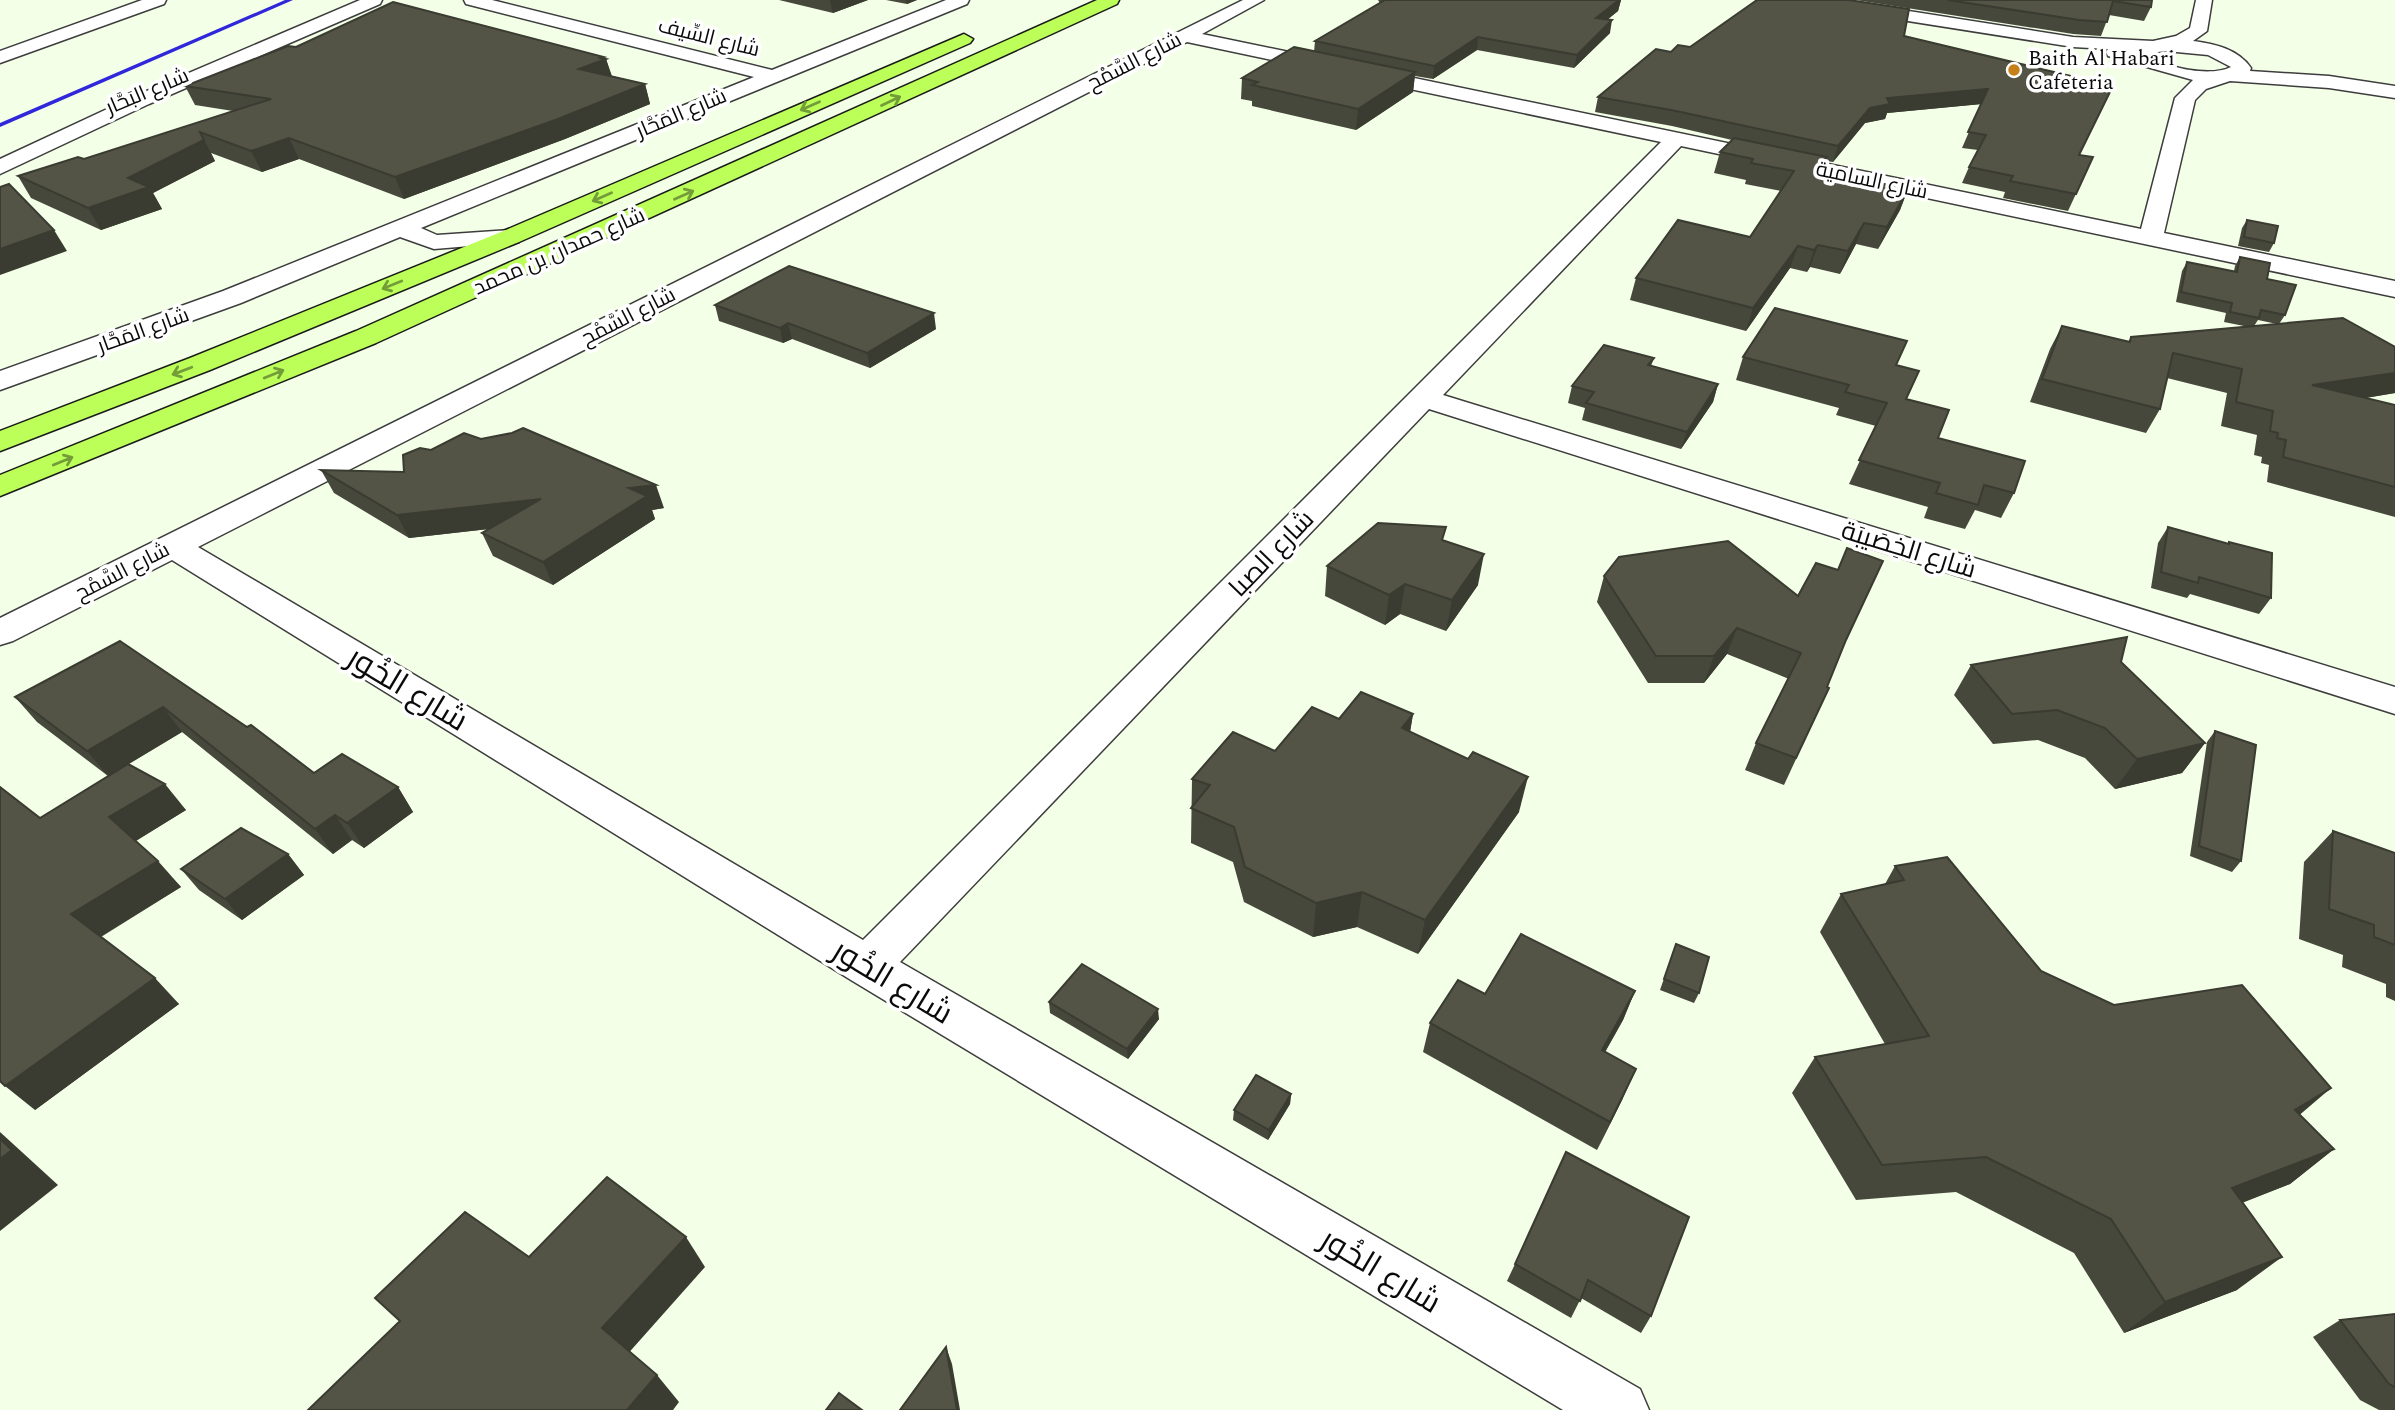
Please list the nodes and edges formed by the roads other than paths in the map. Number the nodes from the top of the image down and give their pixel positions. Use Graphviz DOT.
graph roads {
  1 [pos="158,0"];
  2 [pos="374,0"];
  3 [pos="392,0"];
  4 [pos="472,0"];
  5 [pos="961,0"];
  6 [pos="1111,0"];
  7 [pos="1256,0"];
  8 [pos="1806,0"];
  9 [pos="2204,0"];
  10 [pos="989,28"];
  11 [pos="2198,31"];
  12 [pos="1185,36"];
  13 [pos="2155,56"];
  14 [pos="0,57"];
  15 [pos="2230,67"];
  16 [pos="771,76"];
  17 [pos="2395,92"];
  18 [pos="2185,98"];
  19 [pos="1676,139"];
  20 [pos="30,165"];
  21 [pos="0,167"];
  22 [pos="402,229"];
  23 [pos="510,237"];
  24 [pos="2151,237"];
  25 [pos="434,242"];
  26 [pos="422,273"];
  27 [pos="2395,289"];
  28 [pos="0,381"];
  29 [pos="1423,398"];
  30 [pos="0,442"];
  31 [pos="0,486"];
  32 [pos="172,546"];
  33 [pos="0,633"];
  34 [pos="2395,701"];
  35 [pos="867,966"];
  36 [pos="1619,1410"];
  1 -- 14 [label="street"];
  2 -- 21 [label="street"];
  3 -- 20 [label="street, شارع البَحَّار"];
  4 -- 16 [label="street, شارع السِّيف"];
  5 -- 16 [label="street, شارع المَحَّار"];
  31 -- 6 [label="main road, شارع حمدان بن محمد, one-way"];
  7 -- 12 [label="street, شارع السَّمْح"];
  8 -- 13 [label="street"];
  9 -- 11 [label="street"];
  10 -- 23 [label="main road, شارع حمدان بن محمد, one-way"];
  11 -- 13 [label="street"];
  11 -- 15 [label="street"];
  12 -- 19 [label="street, شارع السامية"];
  12 -- 32 [label="street, شارع السَّمْح"];
  13 -- 15 [label="street"];
  13 -- 15 [label="street"];
  13 -- 18 [label="street"];
  15 -- 17 [label="street"];
  15 -- 18 [label="street"];
  16 -- 22 [label="street, شارع المَحَّار"];
  18 -- 24 [label="street"];
  19 -- 24 [label="street, شارع السامية"];
  19 -- 29 [label="street, شارع الصبا"];
  22 -- 25 [label="street"];
  22 -- 28 [label="street, شارع المَحَّار"];
  23 -- 25 [label="street"];
  23 -- 26 [label="main road, شارع حمدان بن محمد"];
  24 -- 27 [label="street, شارع السامية"];
  25 -- 26 [label="street"];
  26 -- 30 [label="main road, شارع حمدان بن محمد, one-way"];
  29 -- 34 [label="street, شارع الخِصَيبَة"];
  29 -- 35 [label="street, شارع الصبا"];
  32 -- 33 [label="street, شارع السَّمْح"];
  32 -- 35 [label="street, شارع الخُور"];
  35 -- 36 [label="street, شارع الخُور"];
}
